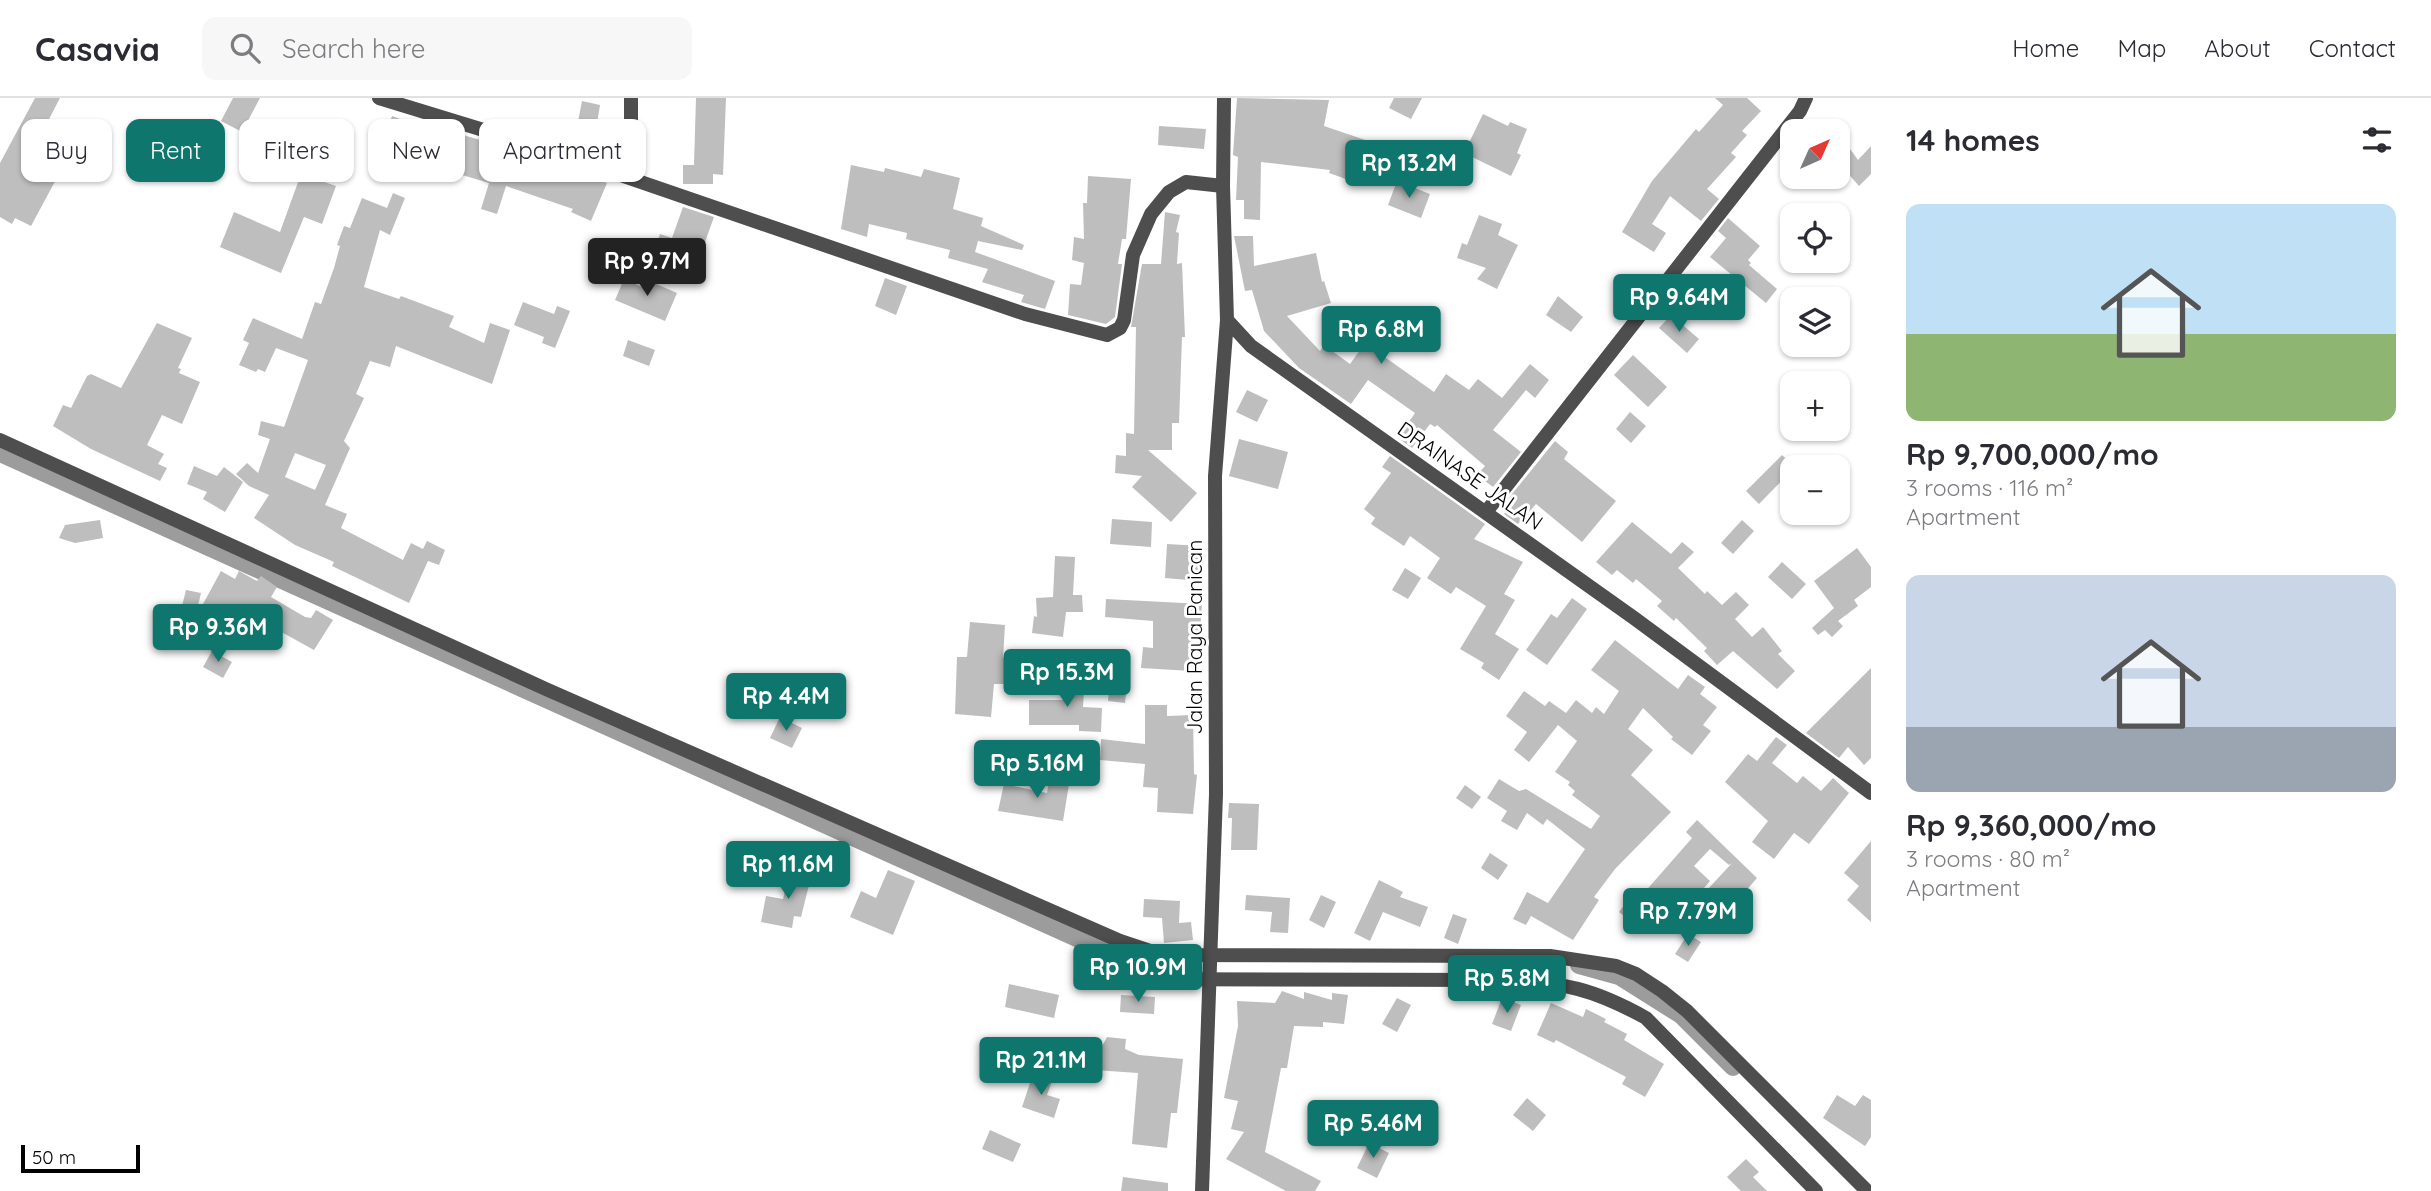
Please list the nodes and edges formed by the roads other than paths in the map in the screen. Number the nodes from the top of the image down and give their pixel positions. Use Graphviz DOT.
graph roads {
  1 [pos="379,98"];
  2 [pos="631,98"];
  3 [pos="1224,98"];
  4 [pos="1806,98"];
  5 [pos="631,119"];
  6 [pos="479,129"];
  7 [pos="645,182"];
  8 [pos="1223,186"];
  9 [pos="1227,320"];
  10 [pos="0,440"];
  11 [pos="1486,512"];
  12 [pos="1871,793"];
  13 [pos="1210,954"];
  14 [pos="1209,978"];
  15 [pos="1098,979"];
  16 [pos="1202,1191"];
  17 [pos="1815,1191"];
  18 [pos="1867,1191"];
  1 -- 6 [label="street"];
  2 -- 5 [label="street"];
  3 -- 8 [label="street"];
  4 -- 11 [label="street"];
  7 -- 8 [label="street"];
  8 -- 9 [label="street"];
  9 -- 11 [label="street, DRAINASE JALAN"];
  9 -- 13 [label="street, Jalan Raya Panican"];
  10 -- 13 [label="street"];
  11 -- 12 [label="street, DRAINASE JALAN"];
  13 -- 14 [label="street, Jalan Raya Panican"];
  13 -- 18 [label="street"];
  14 -- 15 [label="street"];
  14 -- 16 [label="street, Jalan Raya Panican"];
  14 -- 17 [label="street"];
}
